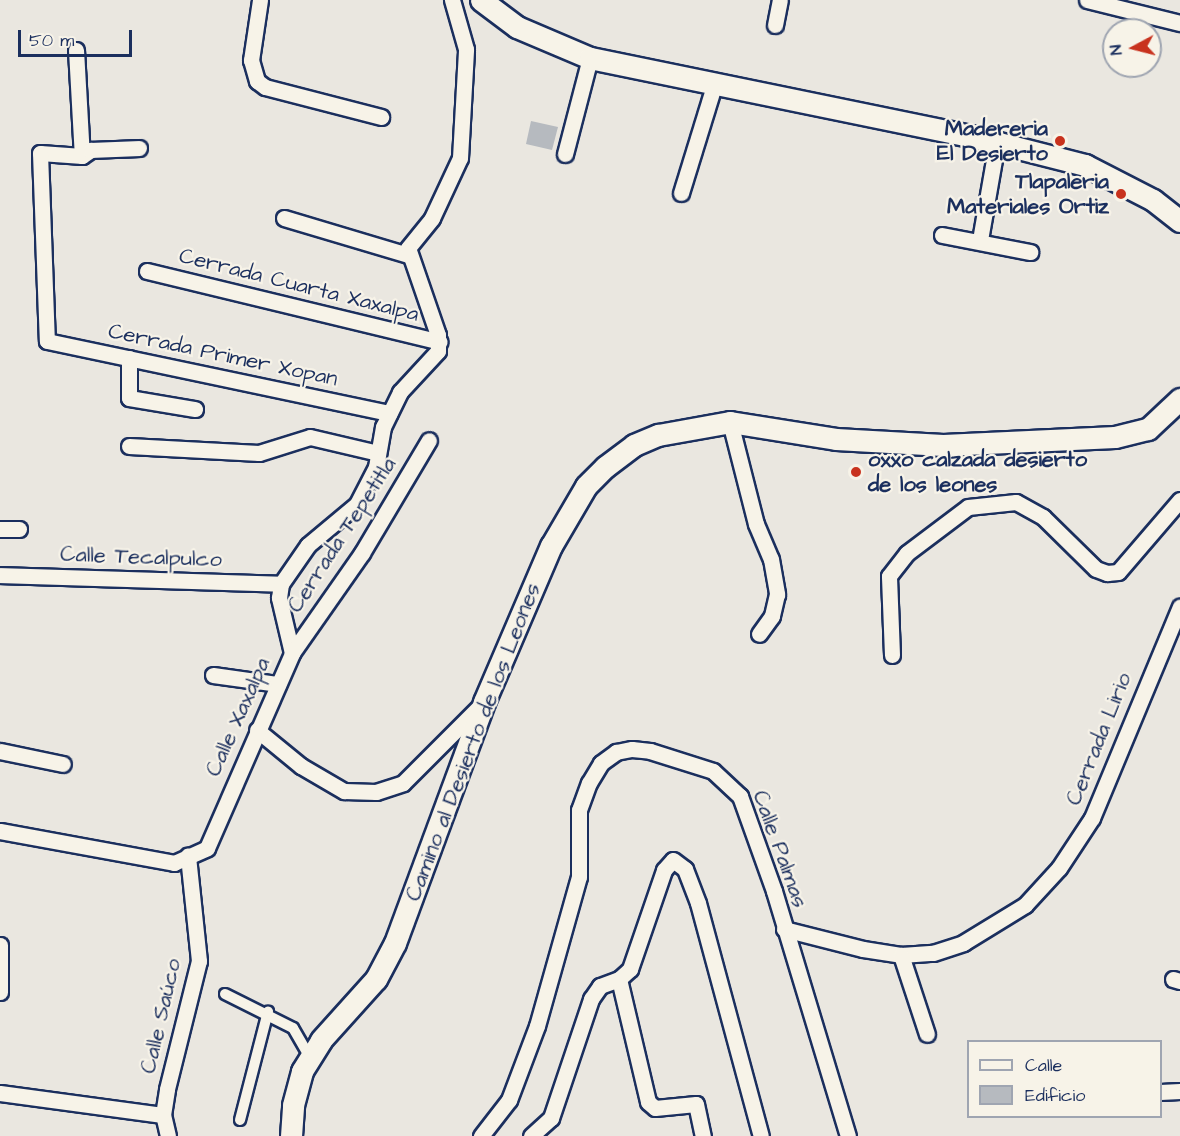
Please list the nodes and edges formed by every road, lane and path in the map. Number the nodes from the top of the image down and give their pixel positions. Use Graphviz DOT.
graph roads {
  1 [pos="261,0"];
  2 [pos="452,0"];
  3 [pos="481,0"];
  4 [pos="780,0"];
  5 [pos="1087,0"];
  6 [pos="1180,23"];
  7 [pos="775,25"];
  8 [pos="76,50"];
  9 [pos="590,58"];
  10 [pos="714,87"];
  11 [pos="381,117"];
  12 [pos="997,143"];
  13 [pos="139,148"];
  14 [pos="565,154"];
  15 [pos="82,156"];
  16 [pos="681,193"];
  17 [pos="284,218"];
  18 [pos="1180,221"];
  19 [pos="942,235"];
  20 [pos="980,240"];
  21 [pos="1030,252"];
  22 [pos="408,255"];
  23 [pos="147,271"];
  24 [pos="440,342"];
  25 [pos="129,358"];
  26 [pos="1180,399"];
  27 [pos="195,409"];
  28 [pos="390,413"];
  29 [pos="730,422"];
  30 [pos="429,440"];
  31 [pos="129,446"];
  32 [pos="378,453"];
  33 [pos="1180,500"];
  34 [pos="0,529"];
  35 [pos="19,529"];
  36 [pos="0,575"];
  37 [pos="280,584"];
  38 [pos="1180,607"];
  39 [pos="759,634"];
  40 [pos="292,653"];
  41 [pos="892,655"];
  42 [pos="213,675"];
  43 [pos="278,684"];
  44 [pos="484,702"];
  45 [pos="257,730"];
  46 [pos="0,751"];
  47 [pos="63,765"];
  48 [pos="0,831"];
  49 [pos="188,856"];
  50 [pos="784,929"];
  51 [pos="0,945"];
  52 [pos="901,955"];
  53 [pos="619,979"];
  54 [pos="0,992"];
  55 [pos="225,994"];
  56 [pos="268,1012"];
  57 [pos="927,1034"];
  58 [pos="310,1058"];
  59 [pos="1180,1091"];
  60 [pos="1162,1092"];
  61 [pos="0,1093"];
  62 [pos="163,1115"];
  63 [pos="240,1120"];
  64 [pos="168,1136"];
  65 [pos="291,1136"];
  66 [pos="480,1136"];
  67 [pos="531,1136"];
  68 [pos="703,1136"];
  69 [pos="761,1136"];
  70 [pos="848,1136"];
  1 -- 11 [label="street"];
  2 -- 22 [label="street"];
  3 -- 9 [label="main road"];
  4 -- 7 [label="street"];
  5 -- 6 [label="street"];
  8 -- 15 [label="street"];
  9 -- 10 [label="main road"];
  9 -- 14 [label="street"];
  10 -- 12 [label="main road"];
  10 -- 16 [label="street"];
  12 -- 18 [label="main road"];
  12 -- 20 [label="street"];
  13 -- 15 [label="street"];
  15 -- 25 [label="street, Cerrada Primer Xopan"];
  17 -- 22 [label="street"];
  19 -- 20 [label="street"];
  20 -- 21 [label="street"];
  22 -- 24 [label="street"];
  23 -- 24 [label="street, Cerrada Cuarta Xaxalpa"];
  24 -- 28 [label="street"];
  25 -- 27 [label="street"];
  25 -- 28 [label="street, Cerrada Primer Xopan"];
  26 -- 29 [label="main road, Camino al Desierto de los Leones"];
  28 -- 32 [label="street"];
  29 -- 39 [label="street"];
  29 -- 44 [label="main road, Camino al Desierto de los Leones"];
  30 -- 40 [label="street, Cerrada Tepetitla"];
  31 -- 32 [label="street"];
  32 -- 37 [label="street"];
  33 -- 41 [label="street"];
  34 -- 35 [label="street"];
  36 -- 37 [label="street, Calle Tecalpulco"];
  37 -- 40 [label="street, Calle Xaxalpa"];
  38 -- 52 [label="street, Cerrada Lirio"];
  40 -- 43 [label="street, Calle Xaxalpa"];
  42 -- 43 [label="street"];
  43 -- 45 [label="street, Calle Xaxalpa"];
  44 -- 45 [label="street"];
  44 -- 58 [label="main road, Camino al Desierto de los Leones"];
  45 -- 49 [label="street, Calle Xaxalpa"];
  46 -- 47 [label="street"];
  48 -- 49 [label="street, Calle Xaxalpa"];
  49 -- 62 [label="street, Calle Saúco"];
  50 -- 52 [label="street, Cerrada Lirio"];
  50 -- 66 [label="street, Calle Palmas"];
  50 -- 70 [label="street, Calle Palmas"];
  51 -- 54 [label="street"];
  52 -- 57 [label="street"];
  53 -- 67 [label="street"];
  53 -- 68 [label="street"];
  53 -- 69 [label="street"];
  55 -- 56 [label="street"];
  56 -- 58 [label="street"];
  56 -- 63 [label="street"];
  58 -- 65 [label="main road, Camino al Desierto de los Leones"];
  59 -- 60 [label="street"];
  61 -- 62 [label="street"];
  62 -- 64 [label="street"];
}
